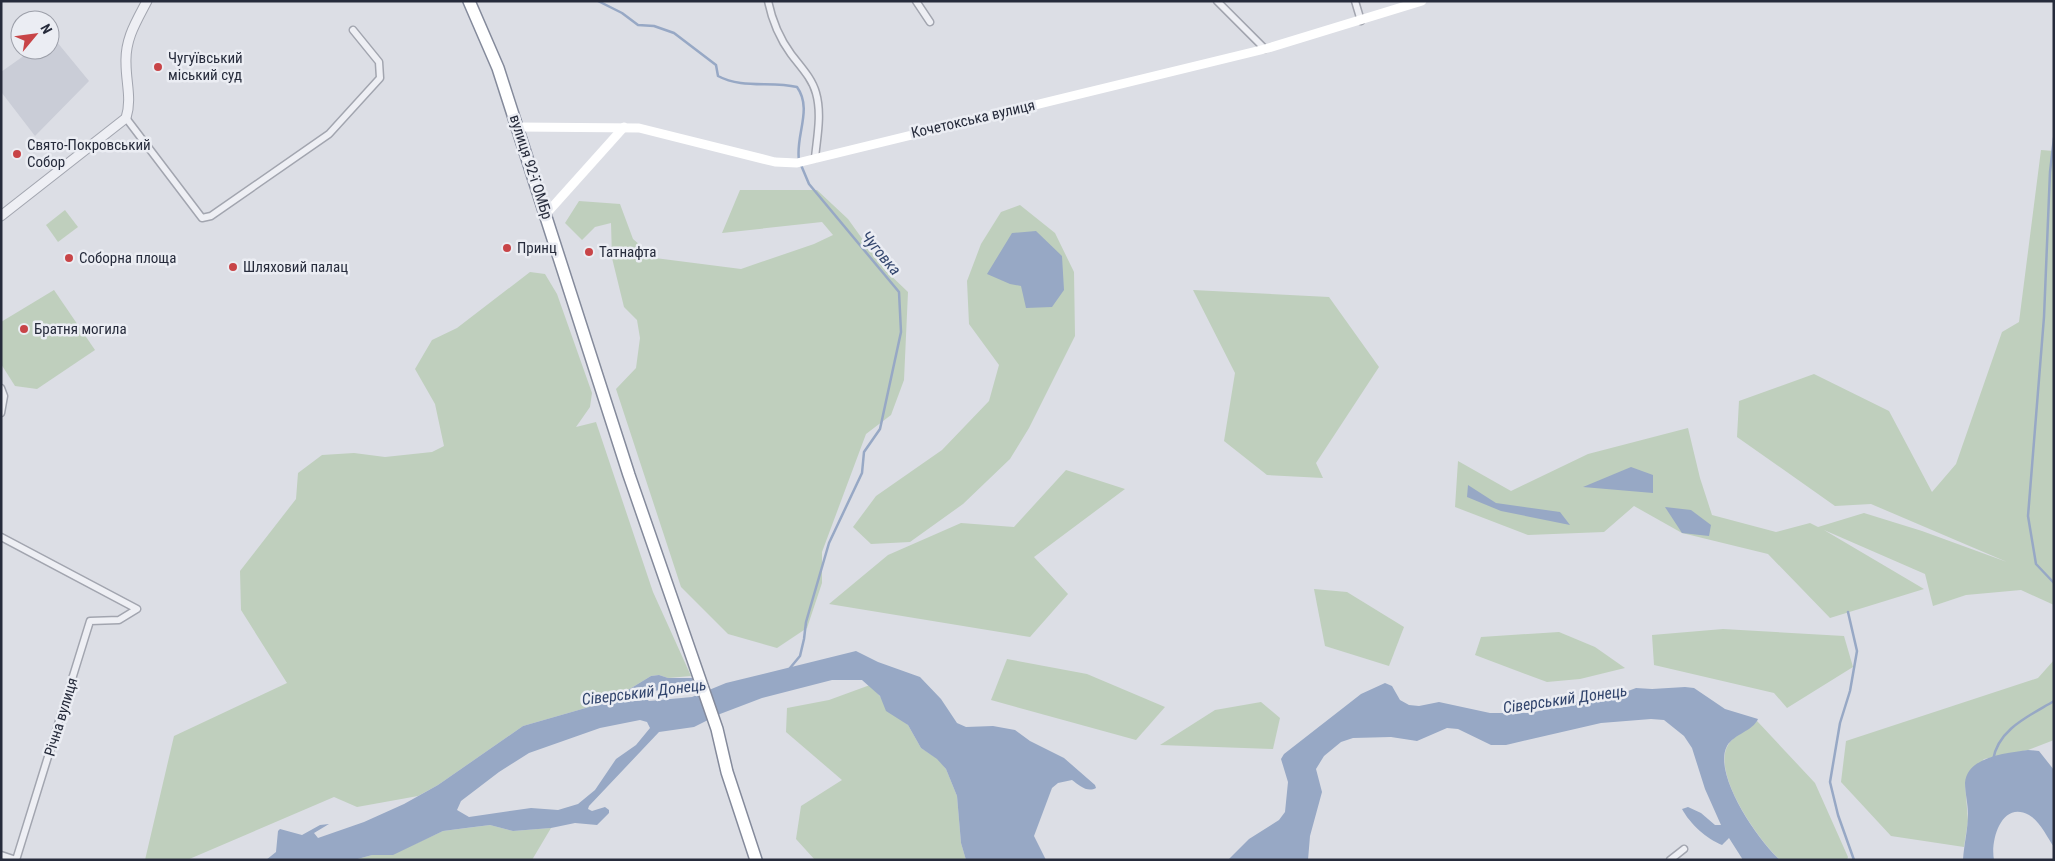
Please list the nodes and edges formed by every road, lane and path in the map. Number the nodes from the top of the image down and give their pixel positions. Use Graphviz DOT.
graph roads {
  1 [pos="147,1"];
  2 [pos="469,1"];
  3 [pos="768,1"];
  4 [pos="916,1"];
  5 [pos="1217,1"];
  6 [pos="1355,1"];
  7 [pos="1422,1"];
  8 [pos="1360,21"];
  9 [pos="930,22"];
  10 [pos="353,30"];
  11 [pos="1265,49"];
  12 [pos="126,118"];
  13 [pos="624,126"];
  14 [pos="518,127"];
  15 [pos="815,158"];
  16 [pos="546,214"];
  17 [pos="1,216"];
  18 [pos="1,388"];
  19 [pos="1,413"];
  20 [pos="1,537"];
  21 [pos="1684,849"];
  22 [pos="1,855"];
  23 [pos="16,860"];
  24 [pos="756,860"];
  25 [pos="1670,860"];
  1 -- 12 [label="street"];
  2 -- 14 [label="highway, вулиця 92-ї ОМБр"];
  3 -- 15 [label="street"];
  4 -- 9 [label="street"];
  5 -- 11 [label="street"];
  6 -- 8 [label="street"];
  7 -- 8 [label="main road, Кочетокська вулиця"];
  8 -- 11 [label="main road, Кочетокська вулиця"];
  10 -- 12 [label="street"];
  11 -- 15 [label="main road, Кочетокська вулиця"];
  12 -- 17 [label="street"];
  13 -- 14 [label="main road, Кочетокська вулиця"];
  13 -- 15 [label="main road, Кочетокська вулиця"];
  13 -- 16 [label="main road"];
  14 -- 16 [label="highway, вулиця 92-ї ОМБр"];
  16 -- 24 [label="highway, вулиця 92-ї ОМБр"];
  18 -- 19 [label="street"];
  20 -- 23 [label="street, Річна вулиця"];
  21 -- 25 [label="street"];
  22 -- 23 [label="street"];
}
